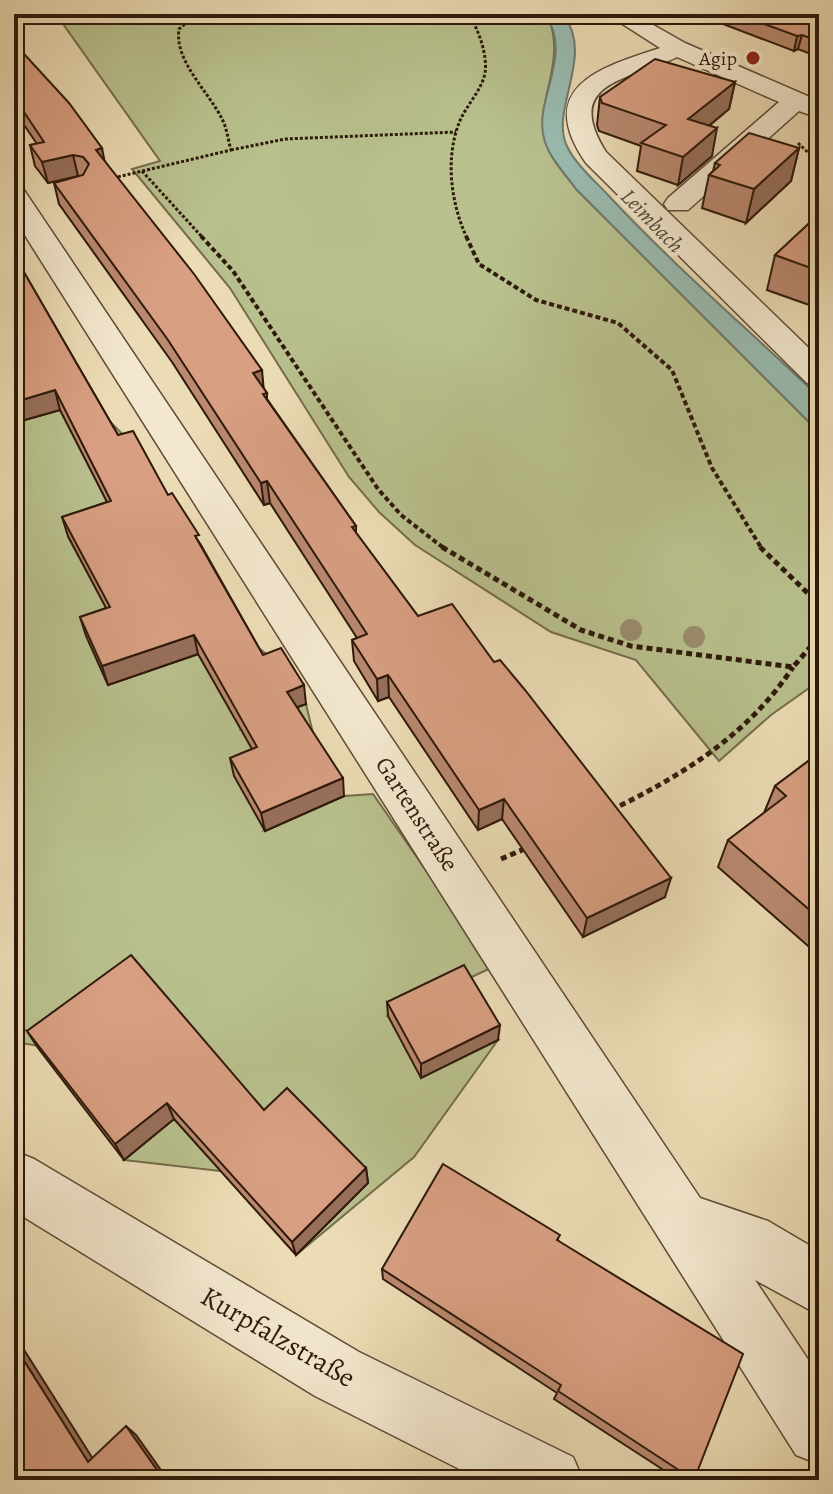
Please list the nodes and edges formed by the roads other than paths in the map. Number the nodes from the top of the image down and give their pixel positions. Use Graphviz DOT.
graph roads {
  1 [pos="625,15"];
  2 [pos="668,53"];
  3 [pos="808,105"];
  4 [pos="77,187"];
  5 [pos="16,199"];
  6 [pos="678,204"];
  7 [pos="819,376"];
  8 [pos="14,1179"];
  9 [pos="680,1221"];
  10 [pos="819,1285"];
  11 [pos="819,1432"];
  12 [pos="550,1480"];
  1 -- 3 [label="street"];
  2 -- 7 [label="street"];
  3 -- 6 [label="street"];
  4 -- 5 [label="street"];
  5 -- 9 [label="street, Gartenstraße"];
  8 -- 12 [label="street, Kurpfalzstraße"];
  9 -- 10 [label="street"];
  9 -- 11 [label="street, Gartenstraße"];
}
